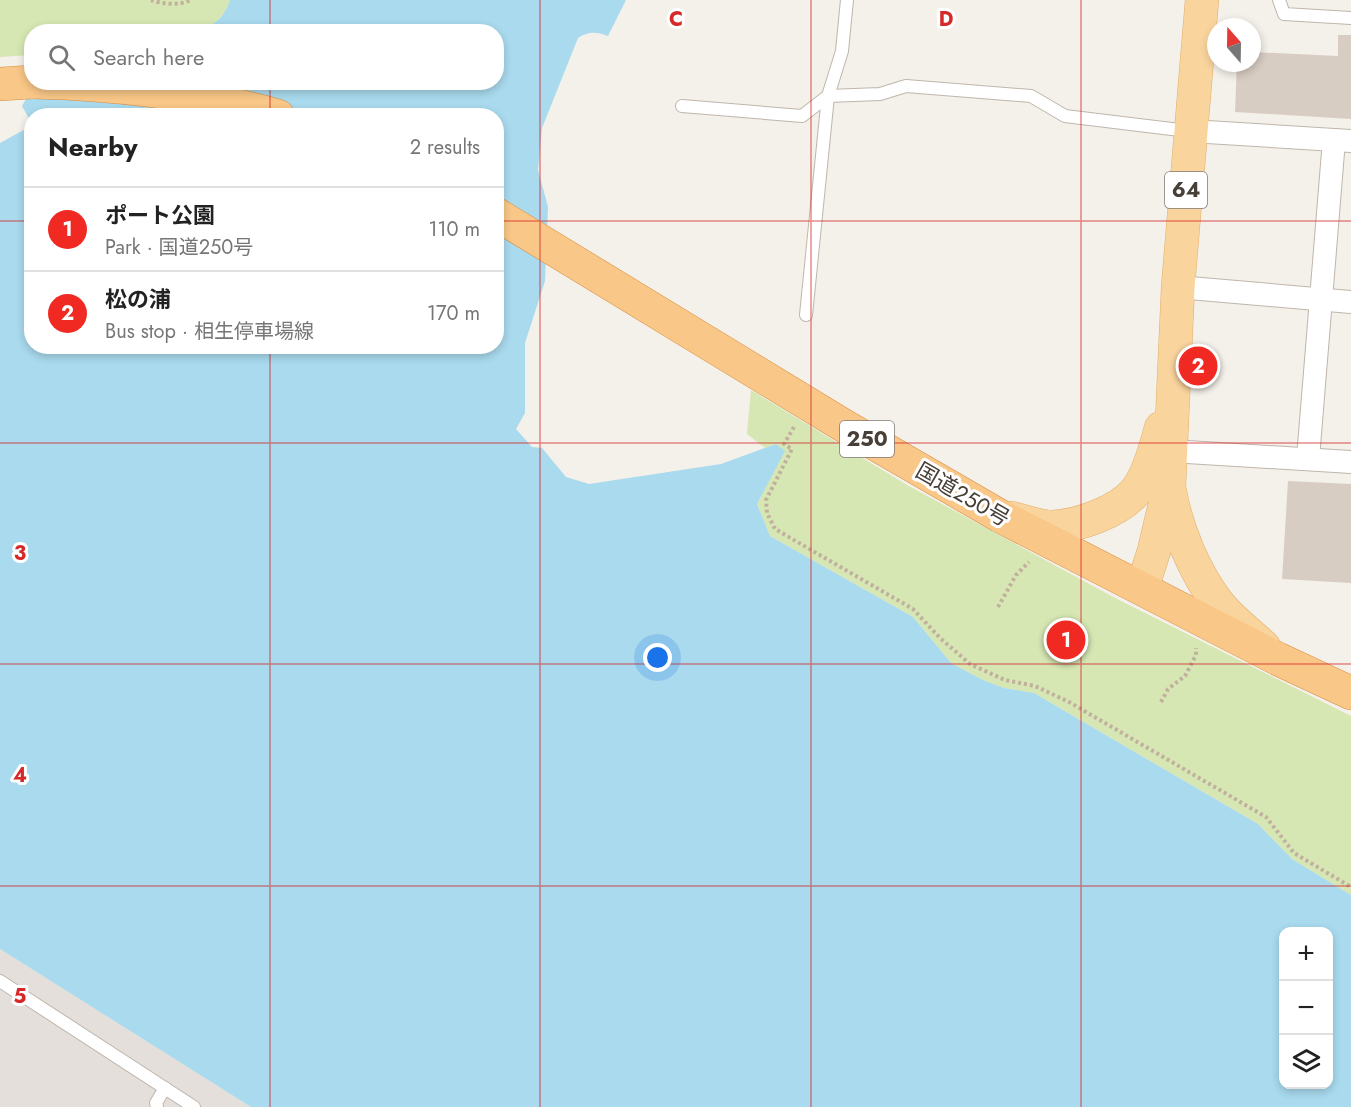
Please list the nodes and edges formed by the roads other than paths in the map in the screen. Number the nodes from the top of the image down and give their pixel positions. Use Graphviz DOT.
graph roads {
  1 [pos="847,0"];
  2 [pos="1202,0"];
  3 [pos="1279,0"];
  4 [pos="1351,18"];
  5 [pos="24,82"];
  6 [pos="0,84"];
  7 [pos="152,90"];
  8 [pos="828,96"];
  9 [pos="682,106"];
  10 [pos="251,108"];
  11 [pos="1191,131"];
  12 [pos="1343,140"];
  13 [pos="504,219"];
  14 [pos="1178,287"];
  15 [pos="1320,299"];
  16 [pos="1351,302"];
  17 [pos="806,315"];
  18 [pos="1173,380"];
  19 [pos="1171,452"];
  20 [pos="1308,458"];
  21 [pos="1351,462"];
  22 [pos="1169,487"];
  23 [pos="1000,516"];
  24 [pos="1142,588"];
  25 [pos="1278,658"];
  26 [pos="1351,693"];
  27 [pos="0,981"];
  28 [pos="165,1088"];
  29 [pos="157,1107"];
  30 [pos="195,1107"];
  1 -- 8 [label="lane"];
  2 -- 11 [label="main road, 64"];
  3 -- 4 [label="lane"];
  5 -- 6 [label="highway"];
  7 -- 10 [label="highway"];
  8 -- 9 [label="lane"];
  8 -- 11 [label="lane"];
  8 -- 17 [label="lane"];
  11 -- 12 [label="street"];
  11 -- 14 [label="main road, 64"];
  12 -- 15 [label="street"];
  13 -- 23 [label="highway, 国道250号 / 250"];
  14 -- 15 [label="street"];
  14 -- 18 [label="main road, 64"];
  15 -- 16 [label="street"];
  15 -- 20 [label="street"];
  18 -- 19 [label="main road, 64"];
  18 -- 23 [label="main road"];
  19 -- 20 [label="street"];
  19 -- 22 [label="main road, 64"];
  20 -- 21 [label="street"];
  22 -- 24 [label="main road, 64"];
  22 -- 25 [label="main road"];
  23 -- 24 [label="highway, 国道250号 / 250"];
  24 -- 25 [label="highway, 国道250号 / 250"];
  25 -- 26 [label="highway, 国道250号 / 250"];
  27 -- 28 [label="lane"];
  28 -- 29 [label="lane"];
  28 -- 30 [label="lane"];
}
